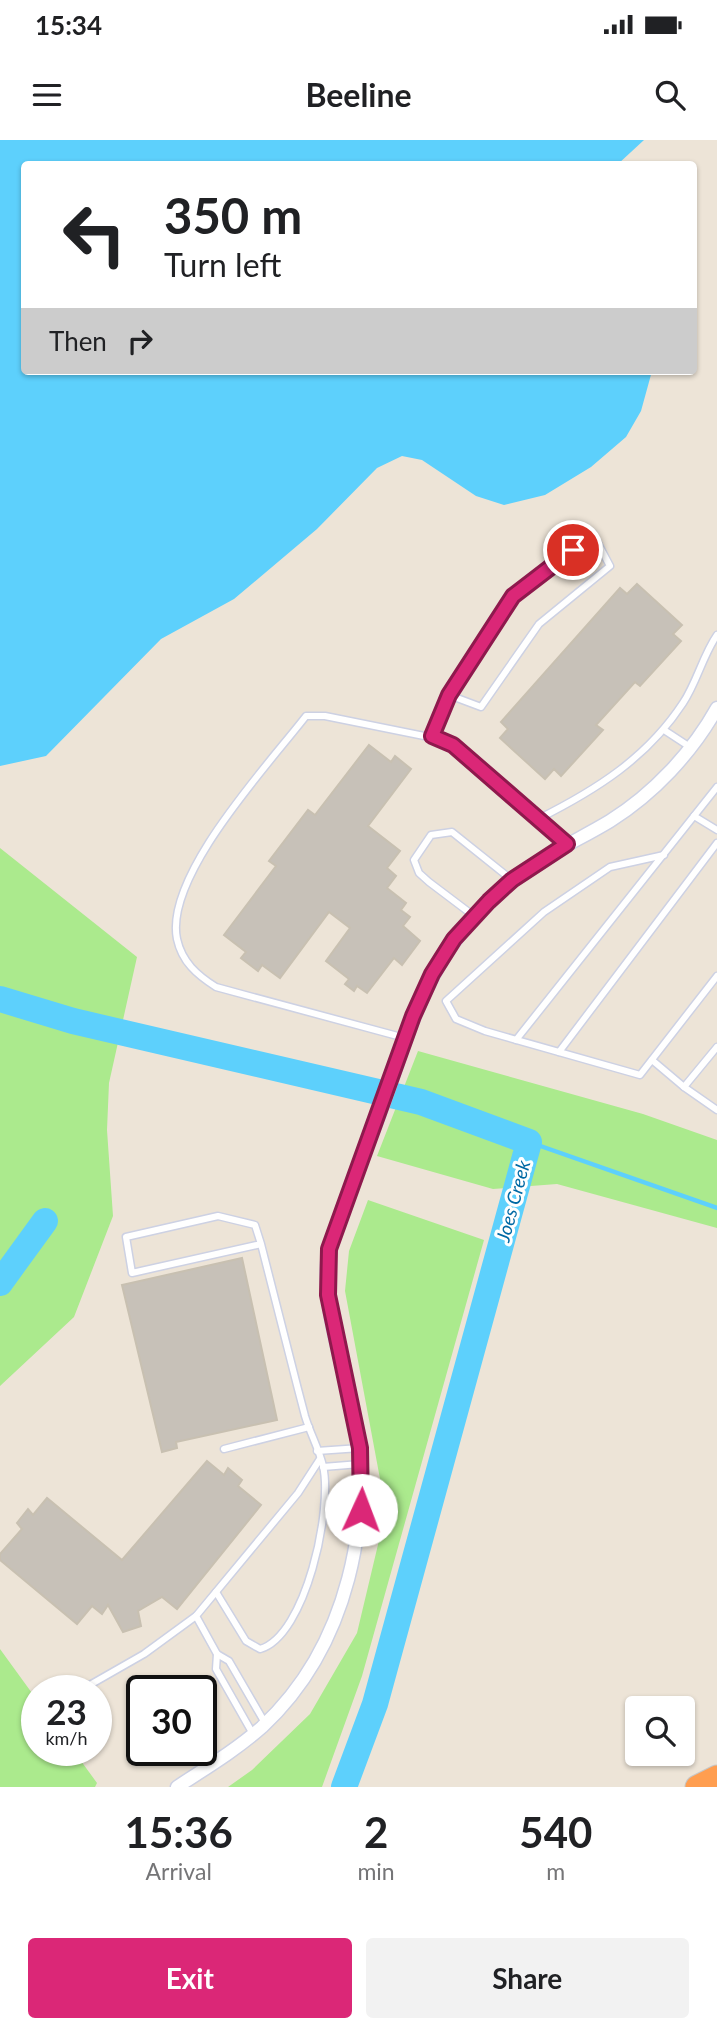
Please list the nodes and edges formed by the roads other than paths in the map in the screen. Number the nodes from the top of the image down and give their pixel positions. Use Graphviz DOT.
graph roads {
  1 [pos="717,635"];
  2 [pos="449,695"];
  3 [pos="717,708"];
  4 [pos="664,730"];
  5 [pos="432,736"];
  6 [pos="690,747"];
  7 [pos="717,787"];
  8 [pos="694,816"];
  9 [pos="538,819"];
  10 [pos="717,830"];
  11 [pos="717,843"];
  12 [pos="567,844"];
  13 [pos="664,855"];
  14 [pos="512,880"];
  15 [pos="474,916"];
  16 [pos="717,976"];
  17 [pos="405,1038"];
  18 [pos="516,1040"];
  19 [pos="717,1047"];
  20 [pos="559,1052"];
  21 [pos="652,1060"];
  22 [pos="684,1087"];
  23 [pos="717,1109"];
  24 [pos="261,1244"];
  25 [pos="309,1427"];
  26 [pos="360,1448"];
  27 [pos="224,1449"];
  28 [pos="317,1451"];
  29 [pos="320,1460"];
  30 [pos="362,1464"];
  31 [pos="323,1467"];
  32 [pos="216,1591"];
  33 [pos="196,1616"];
  34 [pos="217,1654"];
  35 [pos="106,1675"];
  36 [pos="265,1723"];
  37 [pos="253,1734"];
  38 [pos="717,1777"];
  39 [pos="177,1787"];
  40 [pos="697,1787"];
  1 -- 4 [label="lane"];
  2 -- 2 [label="lane"];
  2 -- 5 [label="lane"];
  3 -- 6 [label="street"];
  4 -- 6 [label="lane"];
  4 -- 9 [label="lane"];
  5 -- 9 [label="lane"];
  5 -- 17 [label="lane"];
  6 -- 12 [label="street"];
  7 -- 8 [label="lane"];
  8 -- 10 [label="lane"];
  8 -- 13 [label="lane"];
  9 -- 12 [label="lane"];
  11 -- 20 [label="lane"];
  12 -- 14 [label="street"];
  13 -- 18 [label="lane"];
  13 -- 18 [label="lane"];
  14 -- 15 [label="street"];
  14 -- 15 [label="lane"];
  15 -- 17 [label="street"];
  16 -- 21 [label="lane"];
  17 -- 26 [label="street"];
  18 -- 20 [label="lane"];
  19 -- 22 [label="lane"];
  20 -- 21 [label="lane"];
  21 -- 22 [label="lane"];
  22 -- 23 [label="lane"];
  24 -- 24 [label="lane"];
  24 -- 25 [label="lane"];
  25 -- 27 [label="lane"];
  25 -- 28 [label="lane"];
  26 -- 28 [label="lane"];
  26 -- 30 [label="street"];
  28 -- 29 [label="lane"];
  29 -- 31 [label="lane"];
  29 -- 32 [label="lane"];
  30 -- 31 [label="lane"];
  30 -- 36 [label="street"];
  31 -- 32 [label="lane"];
  32 -- 33 [label="lane"];
  33 -- 34 [label="lane"];
  33 -- 35 [label="lane"];
  34 -- 36 [label="lane"];
  34 -- 37 [label="lane"];
  36 -- 37 [label="street"];
  37 -- 39 [label="street"];
  38 -- 40 [label="highway"];
}
